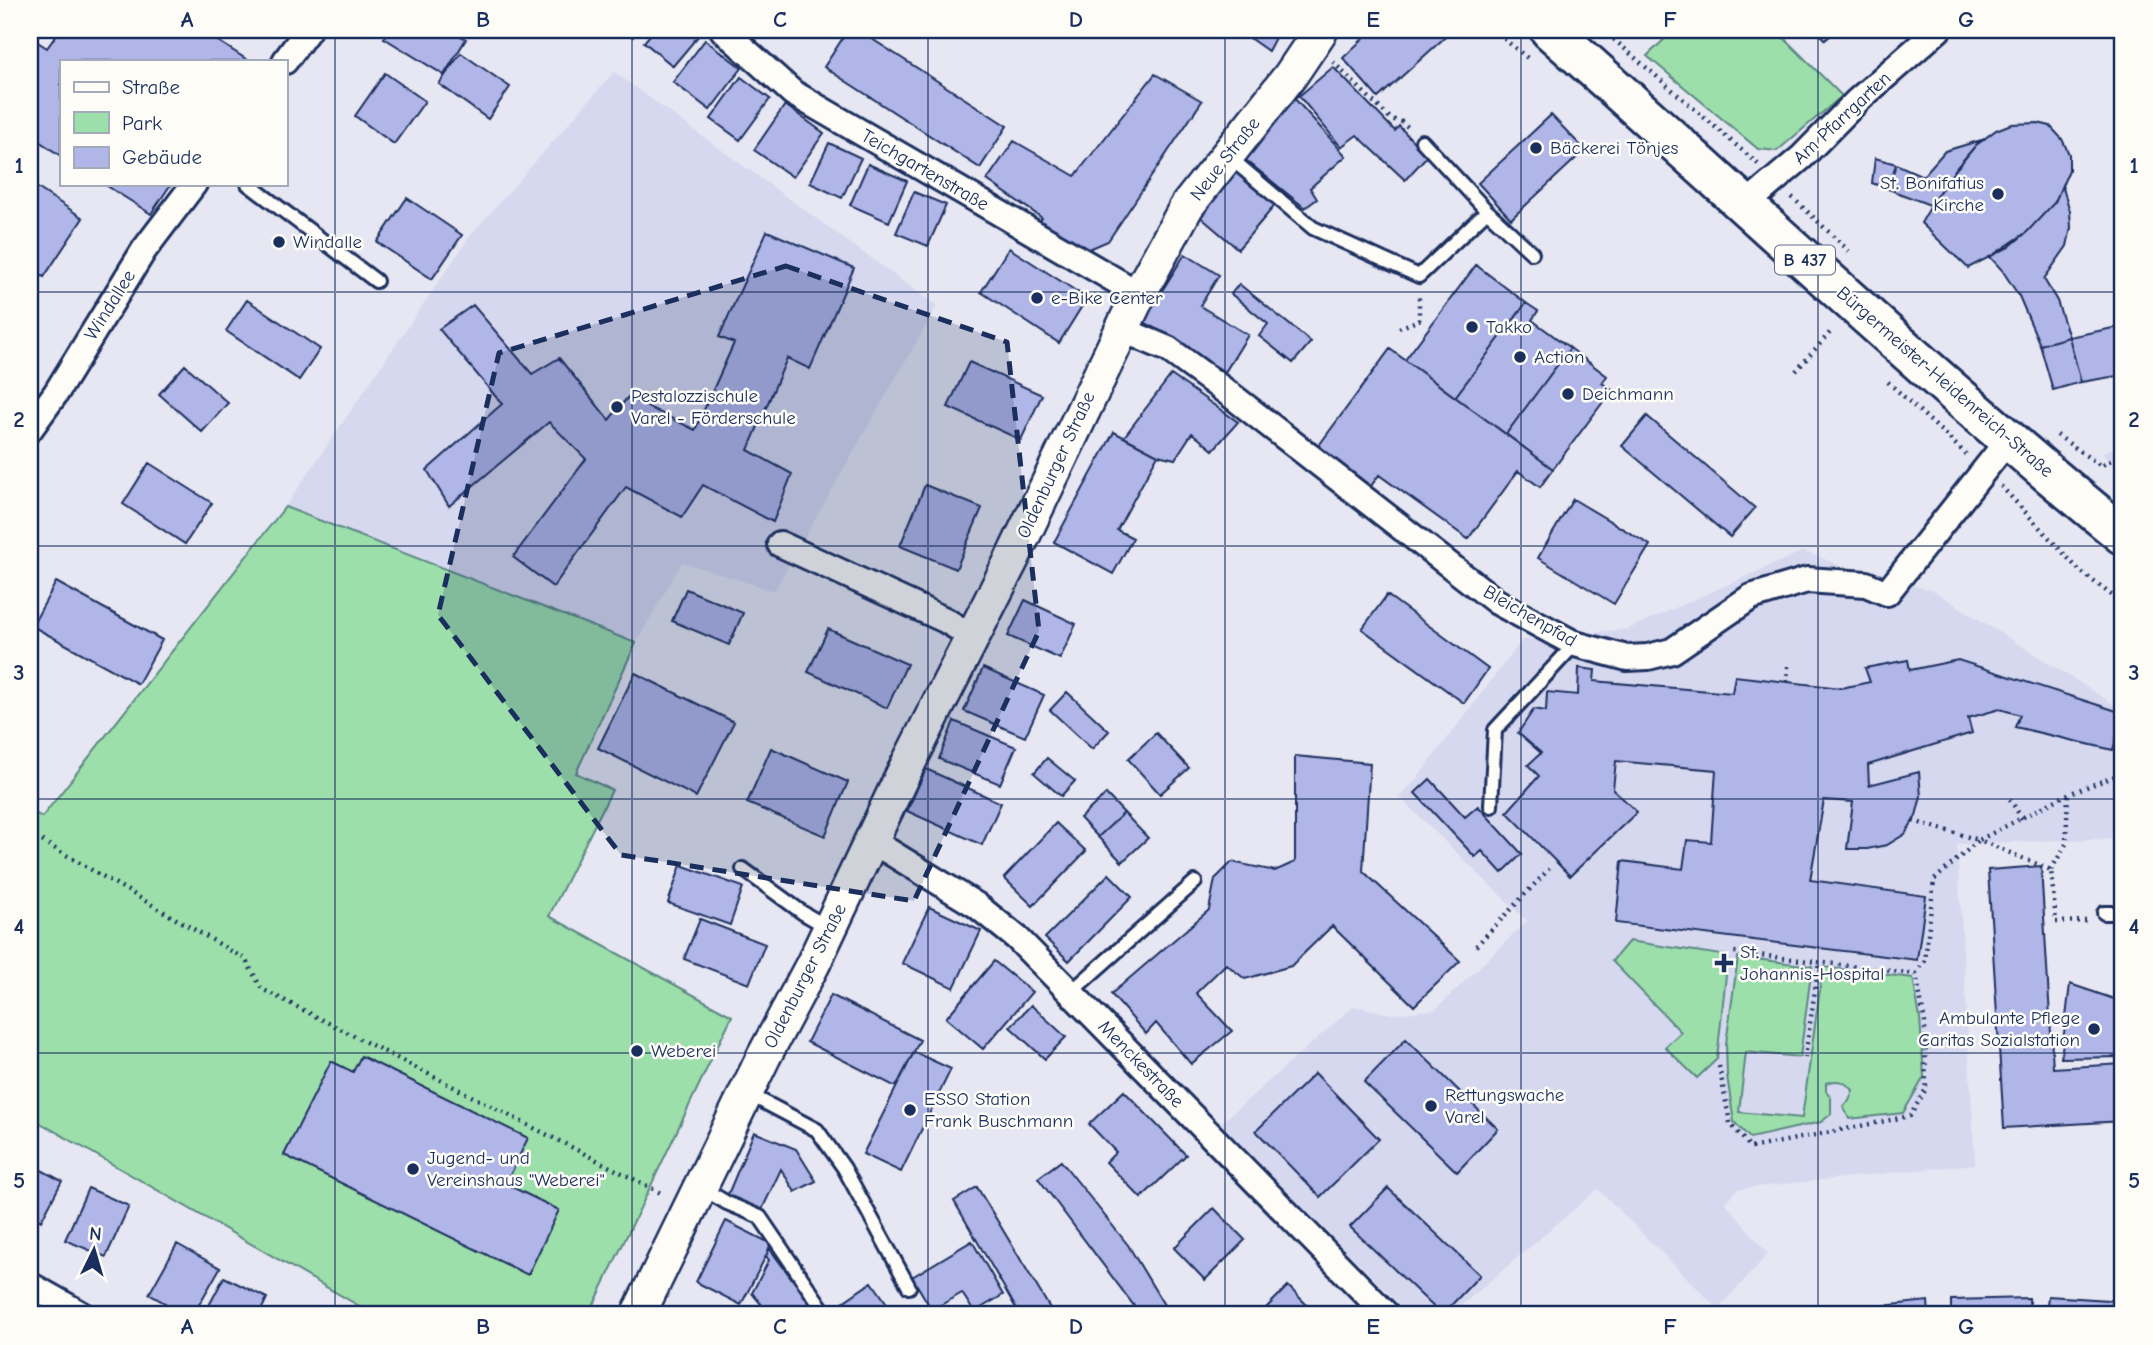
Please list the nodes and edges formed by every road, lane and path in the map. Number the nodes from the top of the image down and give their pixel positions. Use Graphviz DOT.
graph roads {
  1 [pos="308,30"];
  2 [pos="723,30"];
  3 [pos="1550,30"];
  4 [pos="1938,30"];
  5 [pos="1316,36"];
  6 [pos="286,60"];
  7 [pos="1422,141"];
  8 [pos="1227,156"];
  9 [pos="192,186"];
  10 [pos="251,186"];
  11 [pos="1745,205"];
  12 [pos="1486,211"];
  13 [pos="1532,253"];
  14 [pos="1419,276"];
  15 [pos="376,281"];
  16 [pos="1139,294"];
  17 [pos="1399,328"];
  18 [pos="1121,329"];
  19 [pos="1833,329"];
  20 [pos="1796,370"];
  21 [pos="30,429"];
  22 [pos="2009,439"];
  23 [pos="2123,453"];
  24 [pos="2101,466"];
  25 [pos="2123,535"];
  26 [pos="780,544"];
  27 [pos="973,637"];
  28 [pos="1575,644"];
  29 [pos="1788,666"];
  30 [pos="1787,682"];
  31 [pos="2123,773"];
  32 [pos="2068,794"];
  33 [pos="2010,799"];
  34 [pos="1491,806"];
  35 [pos="2022,819"];
  36 [pos="1913,821"];
  37 [pos="30,834"];
  38 [pos="1979,840"];
  39 [pos="872,841"];
  40 [pos="743,869"];
  41 [pos="1549,869"];
  42 [pos="2051,870"];
  43 [pos="1195,882"];
  44 [pos="2123,913"];
  45 [pos="2104,914"];
  46 [pos="2086,921"];
  47 [pos="830,928"];
  48 [pos="1476,946"];
  49 [pos="1734,952"];
  50 [pos="1819,962"];
  51 [pos="1916,974"];
  52 [pos="1071,992"];
  53 [pos="1805,1058"];
  54 [pos="1719,1066"];
  55 [pos="746,1093"];
  56 [pos="700,1187"];
  57 [pos="667,1196"];
  58 [pos="30,1285"];
  59 [pos="909,1287"];
  60 [pos="826,1314"];
  61 [pos="83,1315"];
  62 [pos="638,1315"];
  63 [pos="1388,1315"];
  1 -- 6 [label="street"];
  2 -- 16 [label="street, Teichgartenstraße"];
  3 -- 11 [label="main road, Bürgermeister-Heidenreich-Straße / B 437"];
  4 -- 11 [label="street, Am Pfarrgarten"];
  5 -- 7 [label="path"];
  5 -- 8 [label="main road, Neue Straße"];
  7 -- 12 [label="lane"];
  8 -- 14 [label="lane"];
  8 -- 16 [label="main road, Neue Straße"];
  9 -- 21 [label="street, Windallee"];
  10 -- 15 [label="lane"];
  11 -- 22 [label="main road, Bürgermeister-Heidenreich-Straße / B 437"];
  12 -- 13 [label="lane"];
  12 -- 14 [label="lane"];
  14 -- 17 [label="path"];
  16 -- 18 [label="main road, Oldenburger Straße"];
  18 -- 27 [label="main road, Oldenburger Straße"];
  18 -- 28 [label="street, Bleichenpfad"];
  19 -- 20 [label="path"];
  22 -- 25 [label="main road, Bürgermeister-Heidenreich-Straße / B 437"];
  22 -- 28 [label="street, Bleichenpfad"];
  23 -- 24 [label="path"];
  26 -- 27 [label="street"];
  27 -- 39 [label="main road, Oldenburger Straße"];
  28 -- 34 [label="lane"];
  29 -- 30 [label="path"];
  31 -- 32 [label="path"];
  32 -- 35 [label="path"];
  32 -- 42 [label="path"];
  33 -- 35 [label="path"];
  35 -- 38 [label="path"];
  36 -- 38 [label="path"];
  37 -- 57 [label="path"];
  38 -- 42 [label="path"];
  38 -- 51 [label="path"];
  39 -- 47 [label="main road, Oldenburger Straße"];
  39 -- 52 [label="street, Menckestraße"];
  40 -- 47 [label="lane"];
  41 -- 48 [label="path"];
  42 -- 46 [label="path"];
  43 -- 52 [label="lane"];
  44 -- 45 [label="lane"];
  47 -- 55 [label="main road, Oldenburger Straße"];
  49 -- 50 [label="path"];
  50 -- 51 [label="path"];
  50 -- 53 [label="path"];
  51 -- 54 [label="path"];
  52 -- 63 [label="street, Menckestraße"];
  55 -- 56 [label="main road, Oldenburger Straße"];
  55 -- 59 [label="lane"];
  56 -- 60 [label="lane"];
  56 -- 62 [label="main road, Oldenburger Straße"];
  58 -- 61 [label="street"];
}
